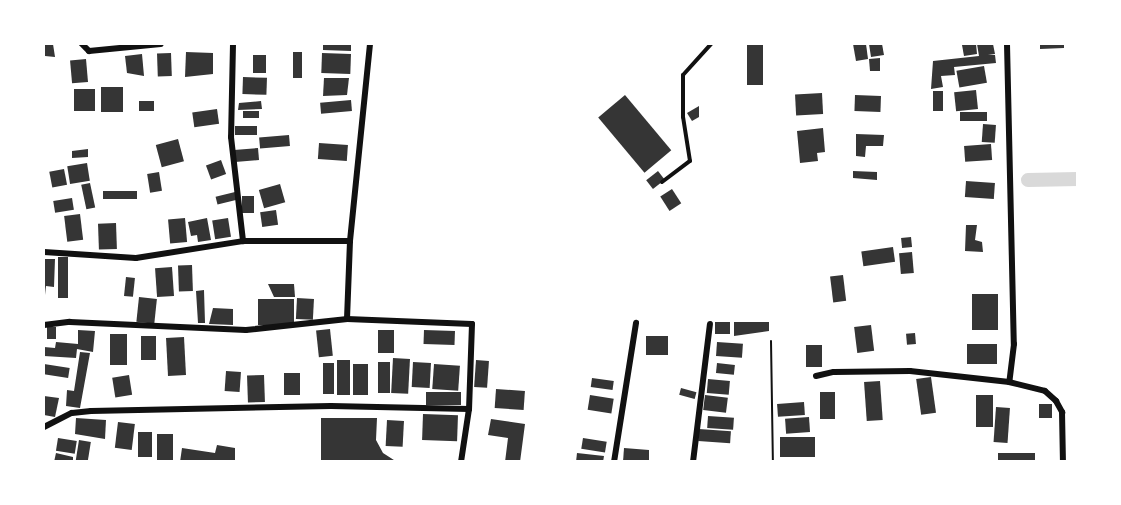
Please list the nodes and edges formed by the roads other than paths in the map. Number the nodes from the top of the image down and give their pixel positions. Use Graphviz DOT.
graph roads {
  1 [pos="82,44"];
  2 [pos="161,44"];
  3 [pos="233,44"];
  4 [pos="370,44"];
  5 [pos="711,44"];
  6 [pos="1007,44"];
  7 [pos="662,182"];
  8 [pos="350,241"];
  9 [pos="243,242"];
  10 [pos="44,252"];
  11 [pos="348,320"];
  12 [pos="636,323"];
  13 [pos="710,324"];
  14 [pos="44,325"];
  15 [pos="816,376"];
  16 [pos="1009,382"];
  17 [pos="469,409"];
  18 [pos="44,427"];
  19 [pos="461,462"];
  20 [pos="614,462"];
  21 [pos="693,462"];
  22 [pos="1063,462"];
  1 -- 2 [label="street"];
  3 -- 9 [label="street"];
  4 -- 8 [label="street"];
  5 -- 7 [label="lane"];
  6 -- 16 [label="street"];
  8 -- 9 [label="street"];
  8 -- 11 [label="street"];
  9 -- 10 [label="street"];
  11 -- 14 [label="street"];
  11 -- 17 [label="street"];
  12 -- 20 [label="street"];
  13 -- 21 [label="street"];
  15 -- 16 [label="street"];
  16 -- 22 [label="street"];
  17 -- 18 [label="street"];
  17 -- 19 [label="street"];
}
